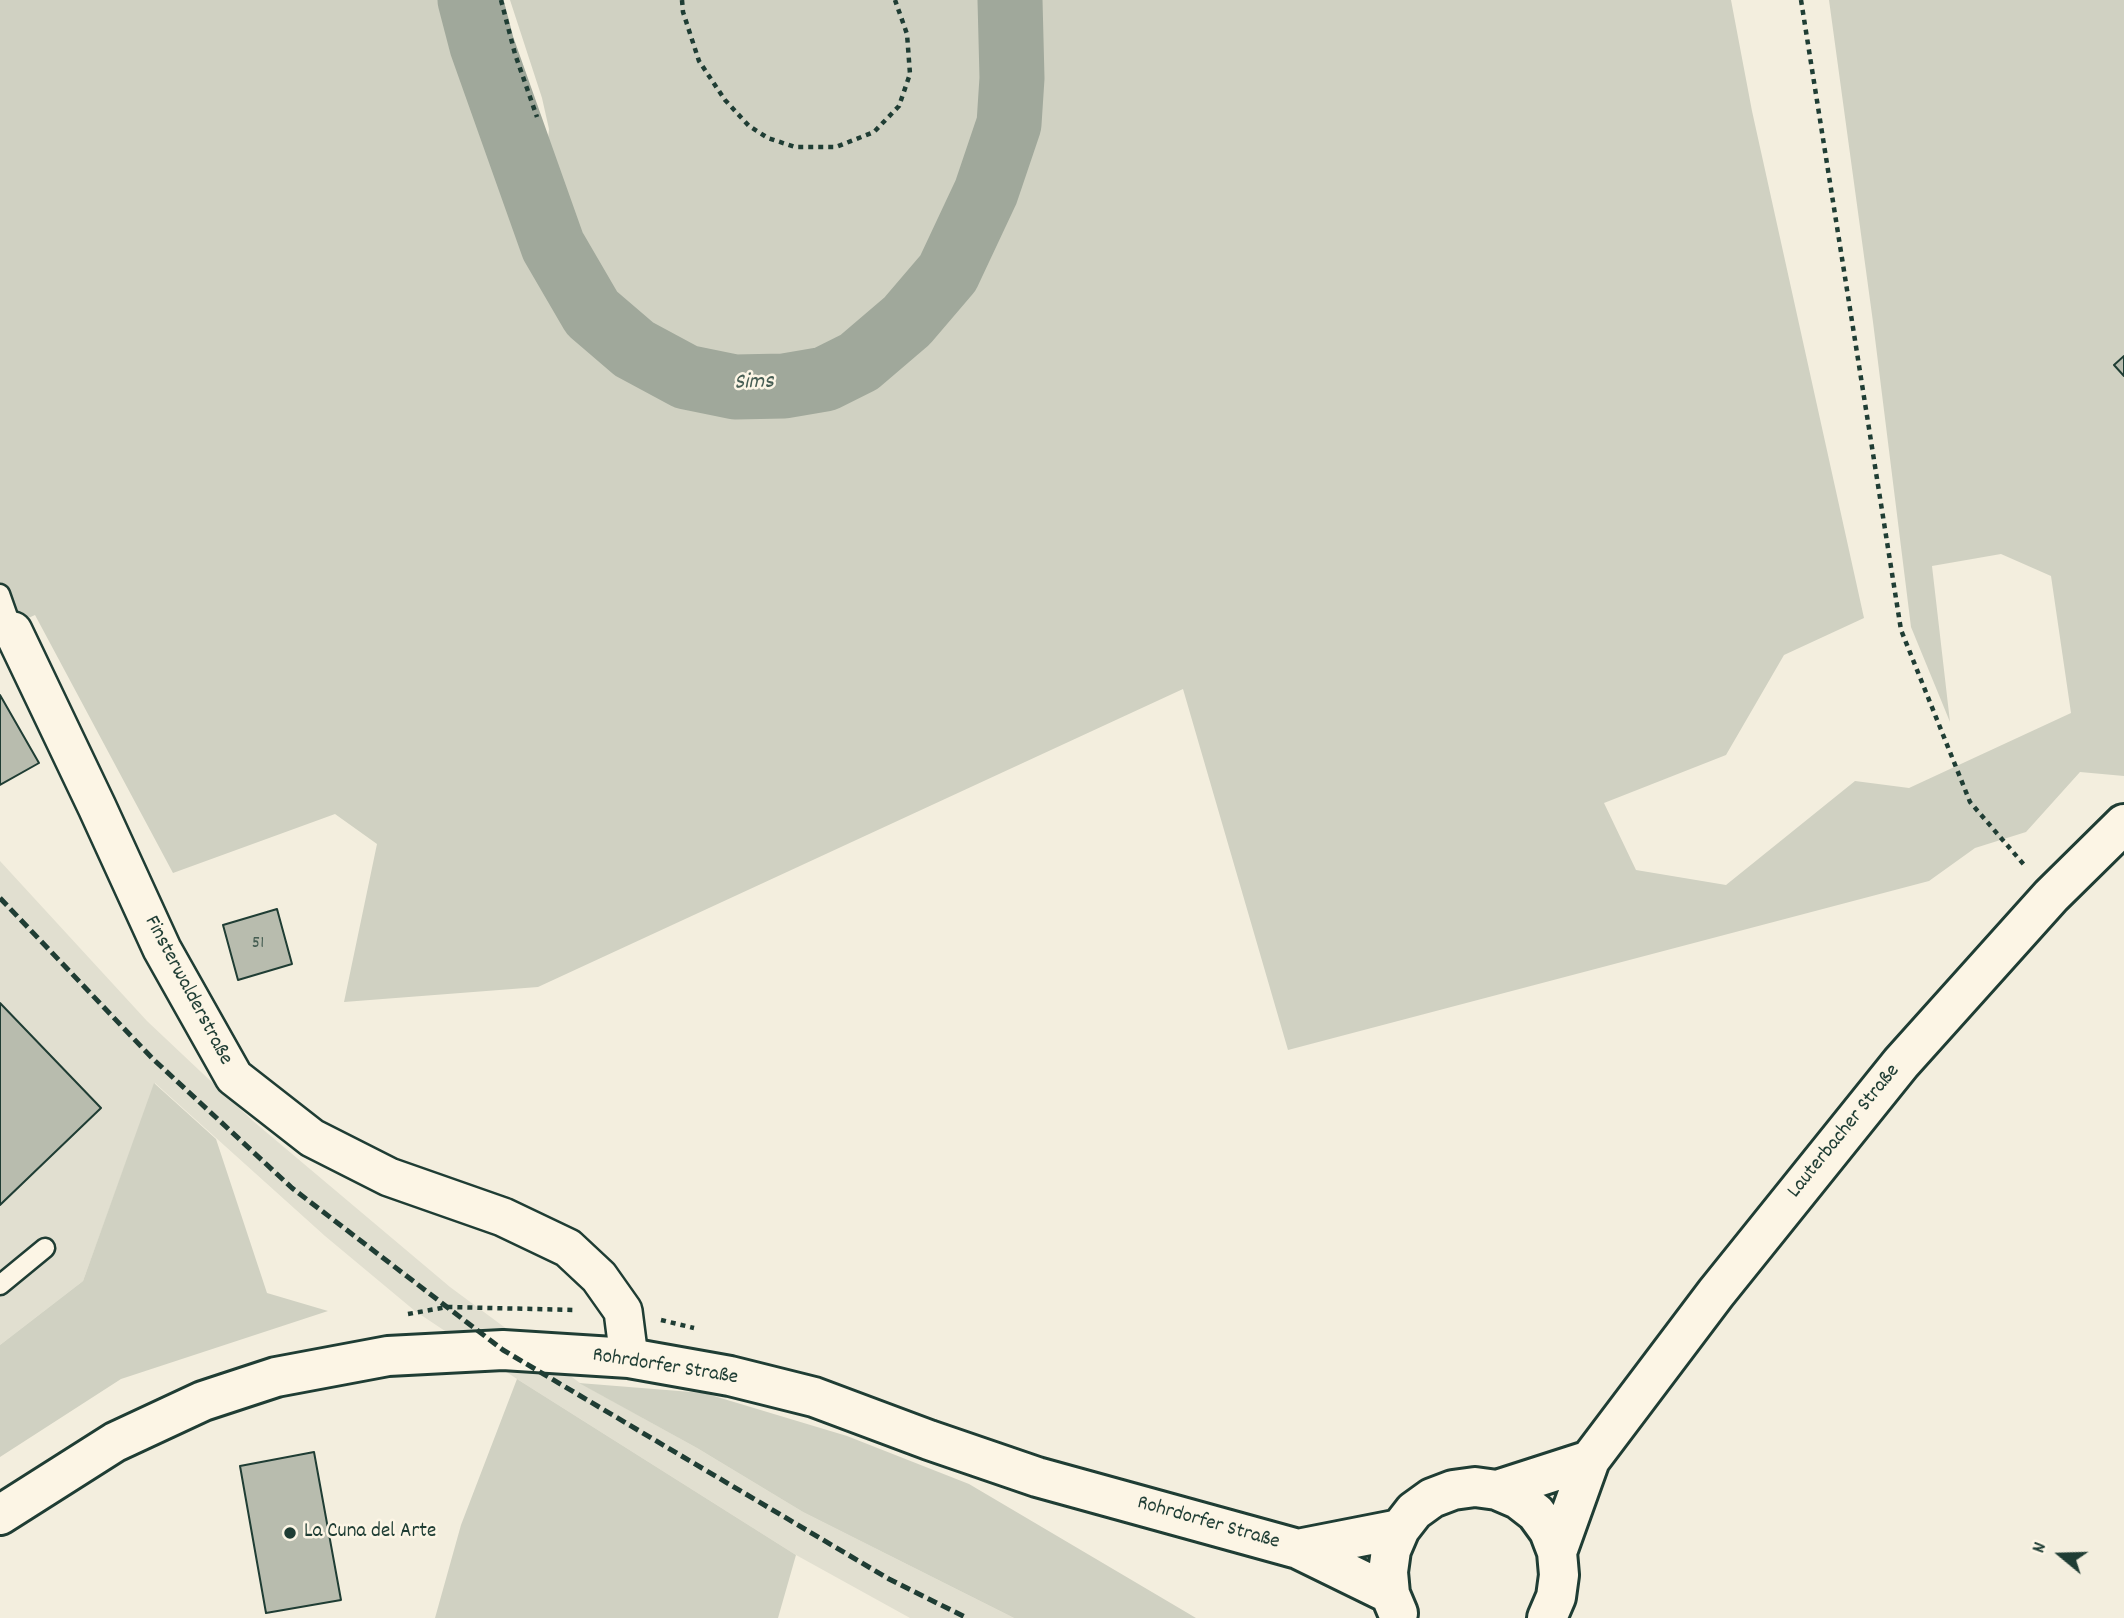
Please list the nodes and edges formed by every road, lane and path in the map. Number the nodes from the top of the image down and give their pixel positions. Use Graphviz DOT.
graph roads {
  1 [pos="500,0"];
  2 [pos="682,0"];
  3 [pos="895,0"];
  4 [pos="1801,0"];
  5 [pos="537,117"];
  6 [pos="0,594"];
  7 [pos="13,631"];
  8 [pos="2124,824"];
  9 [pos="2050,896"];
  10 [pos="46,1248"];
  11 [pos="0,1285"];
  12 [pos="629,1358"];
  13 [pos="1590,1460"];
  14 [pos="1497,1490"];
  15 [pos="0,1515"];
  16 [pos="1400,1529"];
  17 [pos="1298,1549"];
  18 [pos="1557,1552"];
  19 [pos="1395,1606"];
  20 [pos="1550,1615"];
  1 -- 5 [label="path"];
  2 -- 3 [label="path"];
  4 -- 9 [label="path"];
  6 -- 7 [label="lane, Finsterwalderstraße"];
  7 -- 12 [label="street, Finsterwalderstraße"];
  8 -- 9 [label="main road, Lauterbacher Straße"];
  9 -- 13 [label="main road, Lauterbacher Straße"];
  10 -- 11 [label="lane"];
  12 -- 15 [label="main road, Rohrdorfer Straße"];
  12 -- 17 [label="main road, Rohrdorfer Straße"];
  13 -- 14 [label="main road"];
  13 -- 18 [label="main road, Lauterbacher Straße"];
  14 -- 16 [label="main road"];
  14 -- 18 [label="main road"];
  16 -- 17 [label="main road, Rohrdorfer Straße"];
  16 -- 19 [label="main road"];
  17 -- 19 [label="main road, Rohrdorfer Straße"];
  18 -- 20 [label="main road"];
}
